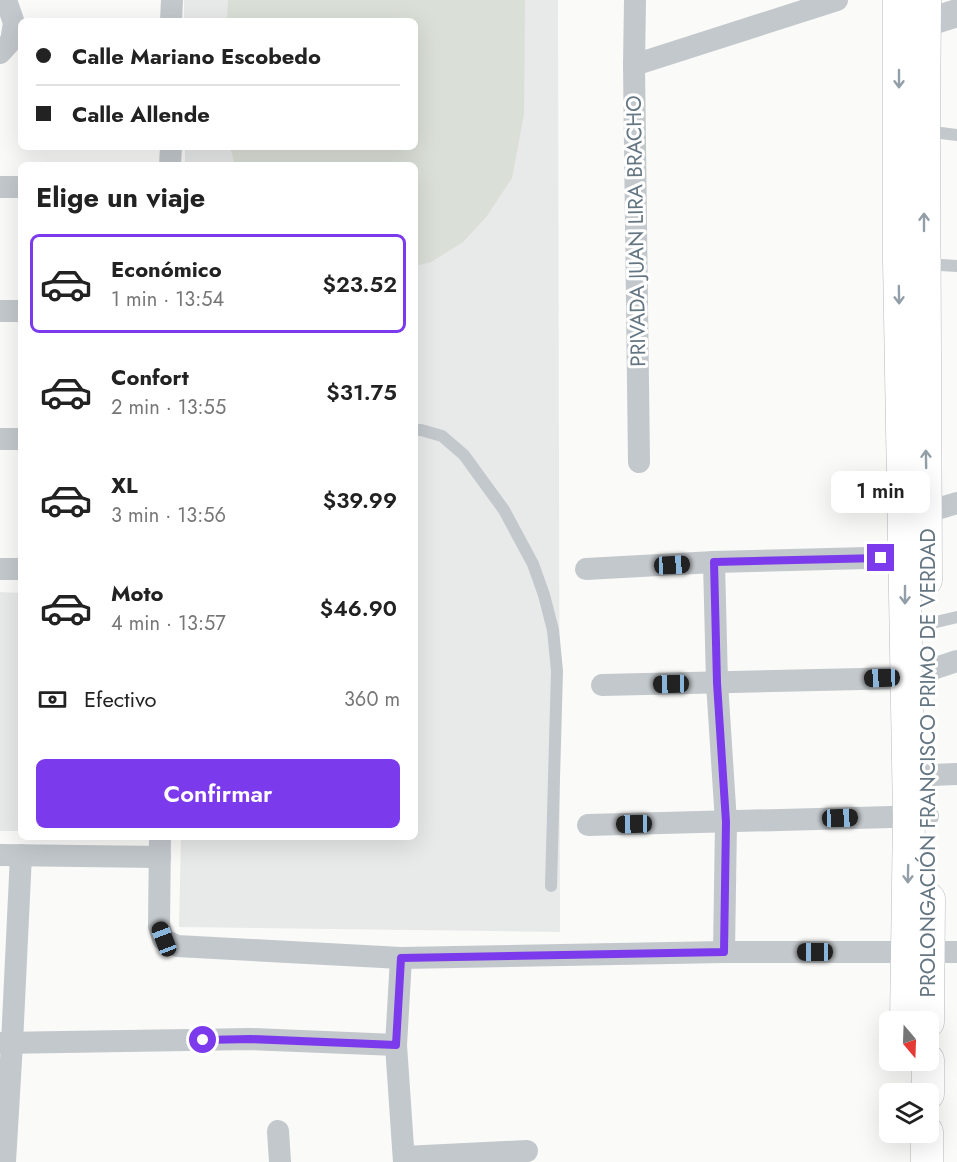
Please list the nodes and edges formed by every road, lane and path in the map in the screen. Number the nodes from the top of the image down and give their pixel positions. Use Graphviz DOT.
graph roads {
  1 [pos="6,0"];
  2 [pos="172,0"];
  3 [pos="635,0"];
  4 [pos="837,0"];
  5 [pos="915,10"];
  6 [pos="957,13"];
  7 [pos="171,18"];
  8 [pos="11,47"];
  9 [pos="634,65"];
  10 [pos="924,131"];
  11 [pos="957,135"];
  12 [pos="0,187"];
  13 [pos="18,187"];
  14 [pos="911,262"];
  15 [pos="957,266"];
  16 [pos="0,311"];
  17 [pos="18,312"];
  18 [pos="418,430"];
  19 [pos="0,439"];
  20 [pos="18,439"];
  21 [pos="639,462"];
  22 [pos="957,503"];
  23 [pos="927,513"];
  24 [pos="905,557"];
  25 [pos="714,562"];
  26 [pos="0,569"];
  27 [pos="18,569"];
  28 [pos="586,569"];
  29 [pos="957,617"];
  30 [pos="915,627"];
  31 [pos="957,661"];
  32 [pos="916,674"];
  33 [pos="717,683"];
  34 [pos="602,685"];
  35 [pos="931,775"];
  36 [pos="919,816"];
  37 [pos="726,822"];
  38 [pos="588,825"];
  39 [pos="160,847"];
  40 [pos="11,855"];
  41 [pos="551,886"];
  42 [pos="724,952"];
  43 [pos="931,953"];
  44 [pos="401,958"];
  45 [pos="910,1011"];
  46 [pos="928,1011"];
  47 [pos="6,1043"];
  48 [pos="396,1045"];
  49 [pos="278,1131"];
  50 [pos="906,1143"];
  51 [pos="927,1143"];
  52 [pos="526,1151"];
  53 [pos="404,1159"];
  54 [pos="4,1162"];
  55 [pos="280,1162"];
  56 [pos="905,1162"];
  57 [pos="927,1162"];
  1 -- 8 [label="street"];
  2 -- 7 [label="street"];
  3 -- 9 [label="street, PRIVADA JUAN LIRA BRACHO"];
  4 -- 9 [label="street"];
  5 -- 6 [label="street"];
  5 -- 10 [label="main road, PROLONGACIÓN FRANCISCO PRIMO DE VERDAD"];
  5 -- 14 [label="main road, PROLONGACIÓN FRANCISCO PRIMO DE VERDAD, one-way"];
  9 -- 21 [label="street, PRIVADA JUAN LIRA BRACHO"];
  10 -- 11 [label="lane"];
  14 -- 10 [label="main road, PROLONGACIÓN FRANCISCO PRIMO DE VERDAD, one-way"];
  12 -- 13 [label="street"];
  14 -- 15 [label="lane"];
  23 -- 14 [label="main road, PROLONGACIÓN FRANCISCO PRIMO DE VERDAD, one-way"];
  14 -- 24 [label="main road, PROLONGACIÓN FRANCISCO PRIMO DE VERDAD, one-way"];
  16 -- 17 [label="street"];
  18 -- 41 [label="lane"];
  19 -- 20 [label="street"];
  22 -- 23 [label="street"];
  23 -- 30 [label="main road, PROLONGACIÓN FRANCISCO PRIMO DE VERDAD"];
  24 -- 25 [label="street"];
  24 -- 30 [label="main road, PROLONGACIÓN FRANCISCO PRIMO DE VERDAD, one-way"];
  25 -- 28 [label="street"];
  25 -- 33 [label="street"];
  26 -- 27 [label="street"];
  29 -- 30 [label="lane"];
  30 -- 32 [label="main road, PROLONGACIÓN FRANCISCO PRIMO DE VERDAD"];
  31 -- 32 [label="street"];
  32 -- 33 [label="street"];
  32 -- 35 [label="main road, PROLONGACIÓN FRANCISCO PRIMO DE VERDAD"];
  33 -- 34 [label="street"];
  33 -- 37 [label="street"];
  35 -- 36 [label="main road, PROLONGACIÓN FRANCISCO PRIMO DE VERDAD"];
  36 -- 37 [label="street"];
  36 -- 43 [label="main road, PROLONGACIÓN FRANCISCO PRIMO DE VERDAD"];
  37 -- 38 [label="street"];
  37 -- 42 [label="street"];
  39 -- 40 [label="street"];
  39 -- 44 [label="street"];
  40 -- 47 [label="street"];
  42 -- 43 [label="street"];
  42 -- 44 [label="street"];
  43 -- 45 [label="main road, PROLONGACIÓN FRANCISCO PRIMO DE VERDAD"];
  43 -- 46 [label="main road, PROLONGACIÓN FRANCISCO PRIMO DE VERDAD"];
  44 -- 48 [label="street"];
  47 -- 48 [label="street"];
  47 -- 54 [label="street"];
  48 -- 53 [label="street"];
  49 -- 55 [label="street"];
  50 -- 56 [label="main road"];
  51 -- 57 [label="main road"];
  52 -- 53 [label="street"];
}
